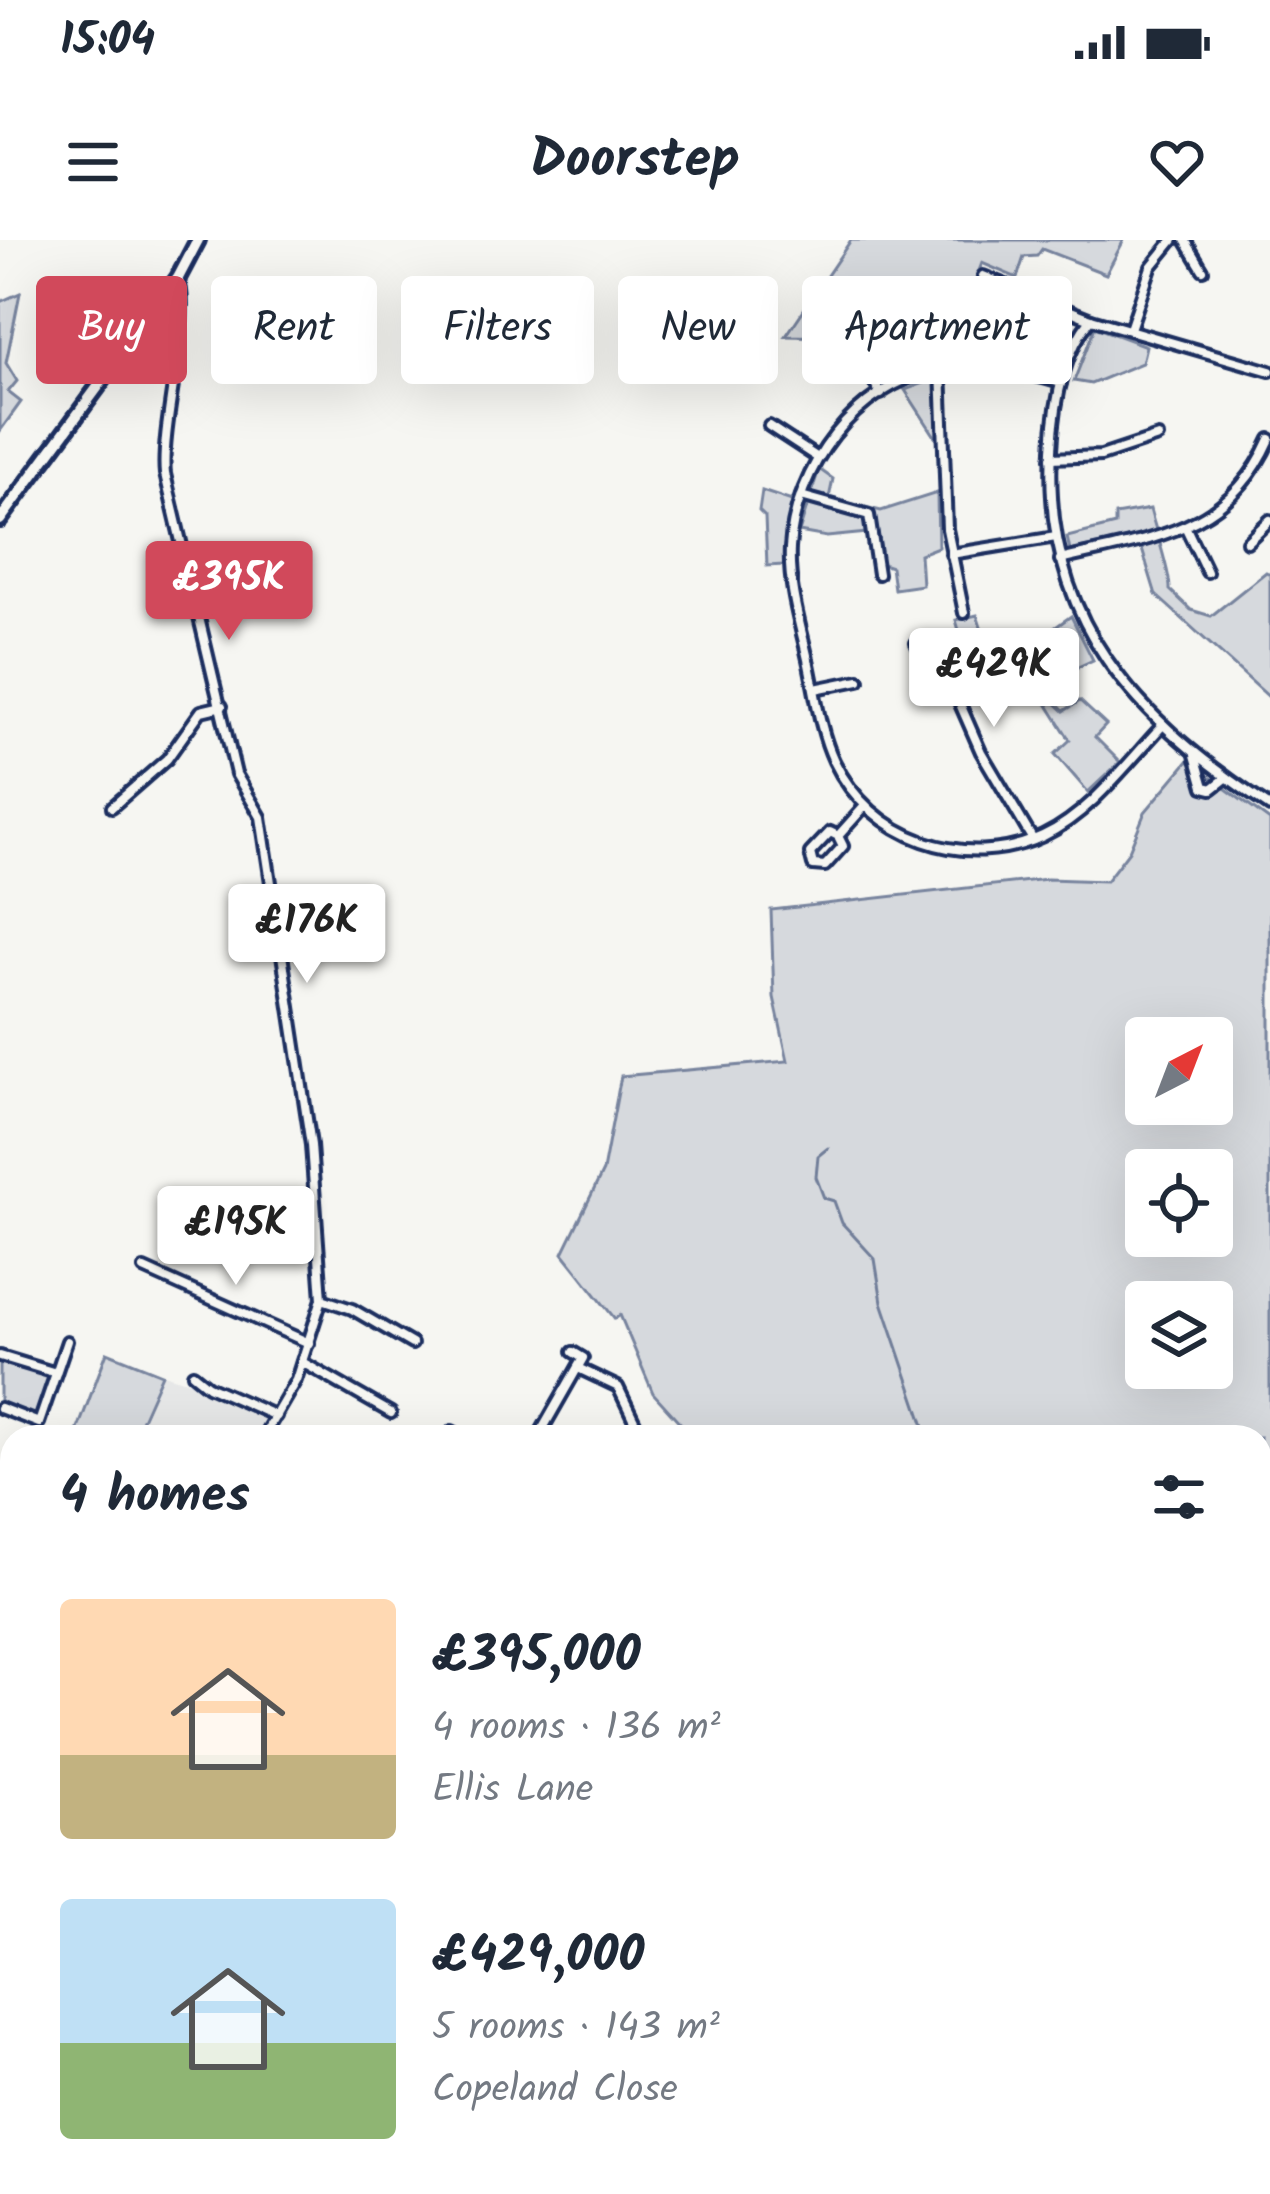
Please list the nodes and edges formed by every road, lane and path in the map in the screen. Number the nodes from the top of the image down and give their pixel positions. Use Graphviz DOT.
graph roads {
  1 [pos="198,240"];
  2 [pos="1173,240"];
  3 [pos="1185,240"];
  4 [pos="1203,270"];
  5 [pos="179,276"];
  6 [pos="1072,311"];
  7 [pos="1091,319"];
  8 [pos="1130,329"];
  9 [pos="1072,360"];
  10 [pos="1270,371"];
  11 [pos="100,384"];
  12 [pos="171,384"];
  13 [pos="875,384"];
  14 [pos="905,384"];
  15 [pos="942,384"];
  16 [pos="1061,384"];
  17 [pos="881,394"];
  18 [pos="770,426"];
  19 [pos="1158,437"];
  20 [pos="1270,440"];
  21 [pos="818,458"];
  22 [pos="1051,458"];
  23 [pos="801,496"];
  24 [pos="0,520"];
  25 [pos="1270,520"];
  26 [pos="1186,528"];
  27 [pos="1056,537"];
  28 [pos="1247,542"];
  29 [pos="950,554"];
  30 [pos="1060,560"];
  31 [pos="1207,572"];
  32 [pos="878,574"];
  33 [pos="964,613"];
  34 [pos="916,643"];
  35 [pos="859,680"];
  36 [pos="814,689"];
  37 [pos="222,706"];
  38 [pos="1163,725"];
  39 [pos="1195,753"];
  40 [pos="1226,778"];
  41 [pos="865,806"];
  42 [pos="112,807"];
  43 [pos="1270,807"];
  44 [pos="838,836"];
  45 [pos="1033,840"];
  46 [pos="144,1269"];
  47 [pos="322,1299"];
  48 [pos="67,1341"];
  49 [pos="308,1343"];
  50 [pos="412,1344"];
  51 [pos="573,1352"];
  52 [pos="0,1356"];
  53 [pos="302,1362"];
  54 [pos="578,1368"];
  55 [pos="56,1372"];
  56 [pos="193,1374"];
  57 [pos="0,1408"];
  58 [pos="391,1413"];
  59 [pos="276,1416"];
  60 [pos="270,1425"];
  61 [pos="545,1425"];
  62 [pos="636,1425"];
  1 -- 5 [label="main road"];
  2 -- 8 [label="street"];
  3 -- 4 [label="street"];
  6 -- 7 [label="street"];
  7 -- 8 [label="street"];
  7 -- 9 [label="street"];
  8 -- 10 [label="street"];
  11 -- 24 [label="main road"];
  12 -- 37 [label="street"];
  13 -- 17 [label="street"];
  14 -- 17 [label="street"];
  15 -- 29 [label="street"];
  16 -- 22 [label="street"];
  17 -- 21 [label="street"];
  18 -- 21 [label="street"];
  19 -- 22 [label="street"];
  20 -- 26 [label="street"];
  21 -- 23 [label="street"];
  22 -- 27 [label="street"];
  23 -- 32 [label="street"];
  23 -- 36 [label="street"];
  25 -- 28 [label="street"];
  26 -- 30 [label="street"];
  26 -- 31 [label="street"];
  27 -- 29 [label="street"];
  27 -- 30 [label="street"];
  29 -- 33 [label="street"];
  30 -- 38 [label="street"];
  34 -- 45 [label="street"];
  35 -- 36 [label="street"];
  36 -- 41 [label="street"];
  37 -- 42 [label="street"];
  37 -- 47 [label="street"];
  38 -- 39 [label="street"];
  38 -- 45 [label="street"];
  39 -- 40 [label="street"];
  39 -- 40 [label="street"];
  40 -- 43 [label="street"];
  41 -- 44 [label="street"];
  41 -- 45 [label="street"];
  44 -- 44 [label="street"];
  46 -- 49 [label="street"];
  47 -- 49 [label="street"];
  47 -- 50 [label="street"];
  48 -- 55 [label="street"];
  49 -- 53 [label="street"];
  51 -- 54 [label="street"];
  52 -- 55 [label="street"];
  53 -- 58 [label="street"];
  53 -- 59 [label="street"];
  54 -- 61 [label="street"];
  54 -- 62 [label="street"];
  55 -- 57 [label="street"];
  56 -- 59 [label="street"];
  59 -- 60 [label="street"];
}
